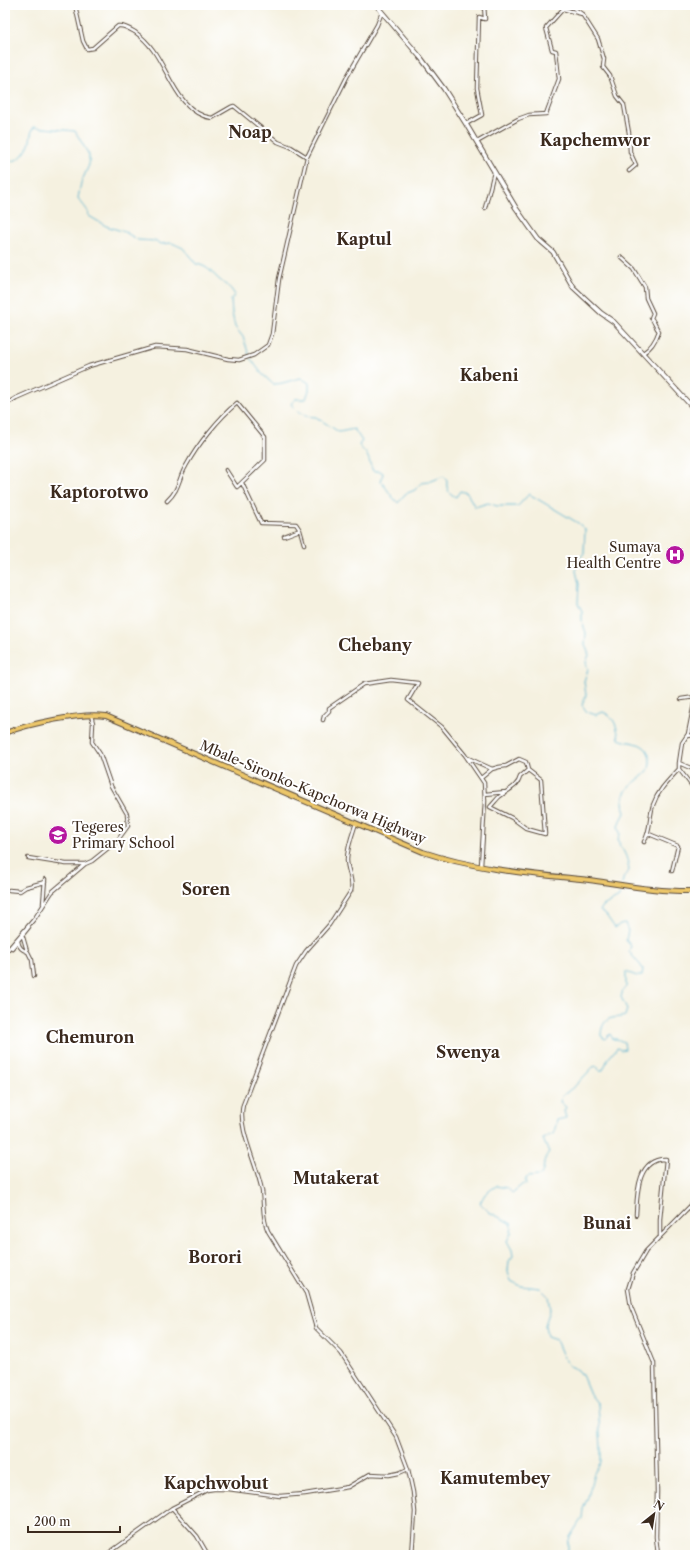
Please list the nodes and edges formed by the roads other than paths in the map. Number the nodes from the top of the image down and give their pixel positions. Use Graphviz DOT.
graph roads {
  1 [pos="75,5"];
  2 [pos="376,5"];
  3 [pos="484,5"];
  4 [pos="569,5"];
  5 [pos="382,12"];
  6 [pos="582,14"];
  7 [pos="466,124"];
  8 [pos="477,142"];
  9 [pos="307,157"];
  10 [pos="629,171"];
  11 [pos="494,172"];
  12 [pos="485,208"];
  13 [pos="621,258"];
  14 [pos="643,353"];
  15 [pos="5,405"];
  16 [pos="695,410"];
  17 [pos="226,470"];
  18 [pos="242,483"];
  19 [pos="167,501"];
  20 [pos="300,530"];
  21 [pos="284,536"];
  22 [pos="304,544"];
  23 [pos="695,698"];
  24 [pos="681,699"];
  25 [pos="90,715"];
  26 [pos="323,720"];
  27 [pos="5,733"];
  28 [pos="695,735"];
  29 [pos="687,736"];
  30 [pos="467,758"];
  31 [pos="679,763"];
  32 [pos="492,769"];
  33 [pos="679,769"];
  34 [pos="528,770"];
  35 [pos="695,770"];
  36 [pos="481,778"];
  37 [pos="695,790"];
  38 [pos="506,792"];
  39 [pos="484,794"];
  40 [pos="356,823"];
  41 [pos="649,834"];
  42 [pos="644,842"];
  43 [pos="28,858"];
  44 [pos="84,864"];
  45 [pos="481,867"];
  46 [pos="672,871"];
  47 [pos="9,890"];
  48 [pos="695,891"];
  49 [pos="43,906"];
  50 [pos="23,937"];
  51 [pos="18,941"];
  52 [pos="28,952"];
  53 [pos="5,954"];
  54 [pos="34,976"];
  55 [pos="695,1201"];
  56 [pos="636,1215"];
  57 [pos="660,1237"];
  58 [pos="408,1469"];
  59 [pos="172,1508"];
  60 [pos="106,1555"];
  61 [pos="208,1555"];
  62 [pos="412,1555"];
  63 [pos="658,1555"];
  1 -- 9 [label="street"];
  2 -- 5 [label="street"];
  3 -- 7 [label="street"];
  4 -- 6 [label="street"];
  5 -- 7 [label="street"];
  5 -- 9 [label="street"];
  6 -- 8 [label="street"];
  6 -- 10 [label="street"];
  7 -- 8 [label="street"];
  8 -- 11 [label="street"];
  9 -- 15 [label="street"];
  11 -- 12 [label="street"];
  11 -- 14 [label="street"];
  13 -- 14 [label="street"];
  14 -- 16 [label="street"];
  17 -- 18 [label="street"];
  18 -- 19 [label="street"];
  18 -- 20 [label="street"];
  20 -- 21 [label="street"];
  20 -- 22 [label="street"];
  23 -- 24 [label="street"];
  23 -- 29 [label="street"];
  25 -- 27 [label="main road, Mbale-Sironko-Kapchorwa Highway"];
  25 -- 40 [label="main road, Mbale-Sironko-Kapchorwa Highway"];
  25 -- 44 [label="street"];
  26 -- 30 [label="street"];
  28 -- 29 [label="street"];
  29 -- 31 [label="street"];
  30 -- 32 [label="street"];
  30 -- 36 [label="street"];
  31 -- 33 [label="street"];
  31 -- 35 [label="street"];
  32 -- 34 [label="street"];
  32 -- 36 [label="street"];
  33 -- 37 [label="street"];
  33 -- 41 [label="street"];
  34 -- 38 [label="street"];
  34 -- 38 [label="street"];
  36 -- 39 [label="street"];
  38 -- 39 [label="street"];
  39 -- 45 [label="street"];
  40 -- 45 [label="main road, Mbale-Sironko-Kapchorwa Highway"];
  40 -- 58 [label="street"];
  41 -- 42 [label="street"];
  41 -- 46 [label="street"];
  43 -- 44 [label="street"];
  44 -- 49 [label="street"];
  45 -- 48 [label="main road, Mbale-Sironko-Kapchorwa Highway"];
  47 -- 49 [label="street"];
  49 -- 50 [label="street"];
  49 -- 53 [label="street"];
  50 -- 51 [label="street"];
  50 -- 52 [label="street"];
  51 -- 52 [label="street"];
  51 -- 53 [label="street"];
  52 -- 54 [label="street"];
  55 -- 57 [label="street"];
  56 -- 57 [label="street"];
  57 -- 63 [label="street"];
  58 -- 59 [label="street"];
  58 -- 62 [label="street"];
  59 -- 60 [label="street"];
  59 -- 61 [label="street"];
}
